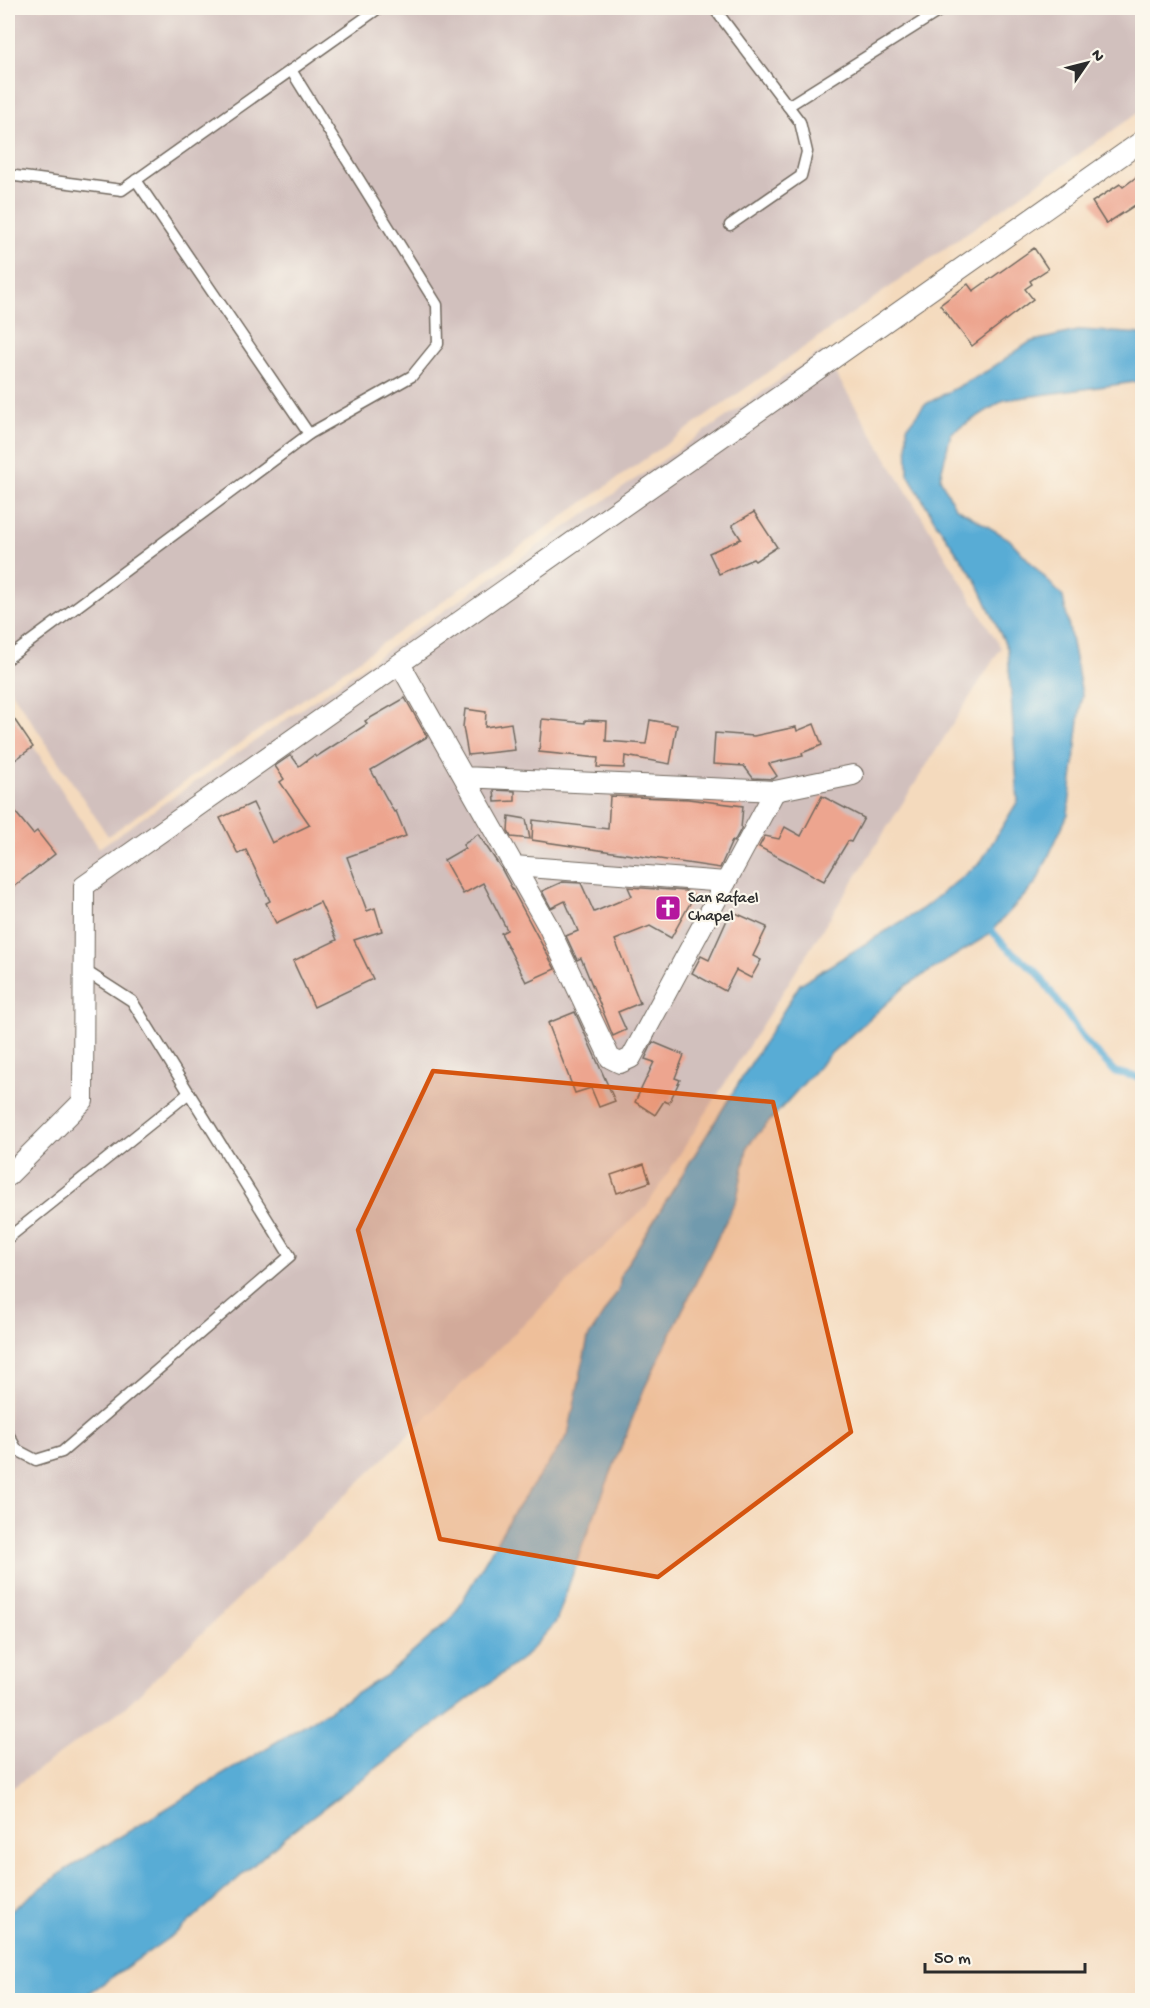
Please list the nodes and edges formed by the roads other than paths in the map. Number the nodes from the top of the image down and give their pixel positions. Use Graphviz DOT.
graph roads {
  1 [pos="380,8"];
  2 [pos="714,8"];
  3 [pos="944,8"];
  4 [pos="291,70"];
  5 [pos="788,106"];
  6 [pos="1143,141"];
  7 [pos="8,175"];
  8 [pos="136,180"];
  9 [pos="730,225"];
  10 [pos="309,434"];
  11 [pos="8,658"];
  12 [pos="400,664"];
  13 [pos="853,775"];
  14 [pos="464,777"];
  15 [pos="775,791"];
  16 [pos="514,866"];
  17 [pos="726,882"];
  18 [pos="84,970"];
  19 [pos="189,1093"];
  20 [pos="8,1176"];
  21 [pos="8,1238"];
  22 [pos="8,1434"];
  1 -- 4 [label="lane"];
  2 -- 5 [label="lane"];
  3 -- 5 [label="lane"];
  4 -- 8 [label="lane"];
  4 -- 10 [label="lane"];
  5 -- 9 [label="lane"];
  6 -- 12 [label="street"];
  7 -- 8 [label="lane"];
  8 -- 10 [label="lane"];
  10 -- 11 [label="lane"];
  12 -- 14 [label="street"];
  12 -- 18 [label="street"];
  13 -- 15 [label="street"];
  14 -- 15 [label="street"];
  14 -- 16 [label="street"];
  15 -- 17 [label="street"];
  16 -- 17 [label="street"];
  16 -- 17 [label="street"];
  18 -- 19 [label="lane"];
  18 -- 20 [label="street"];
  19 -- 21 [label="lane"];
  19 -- 22 [label="lane"];
}
